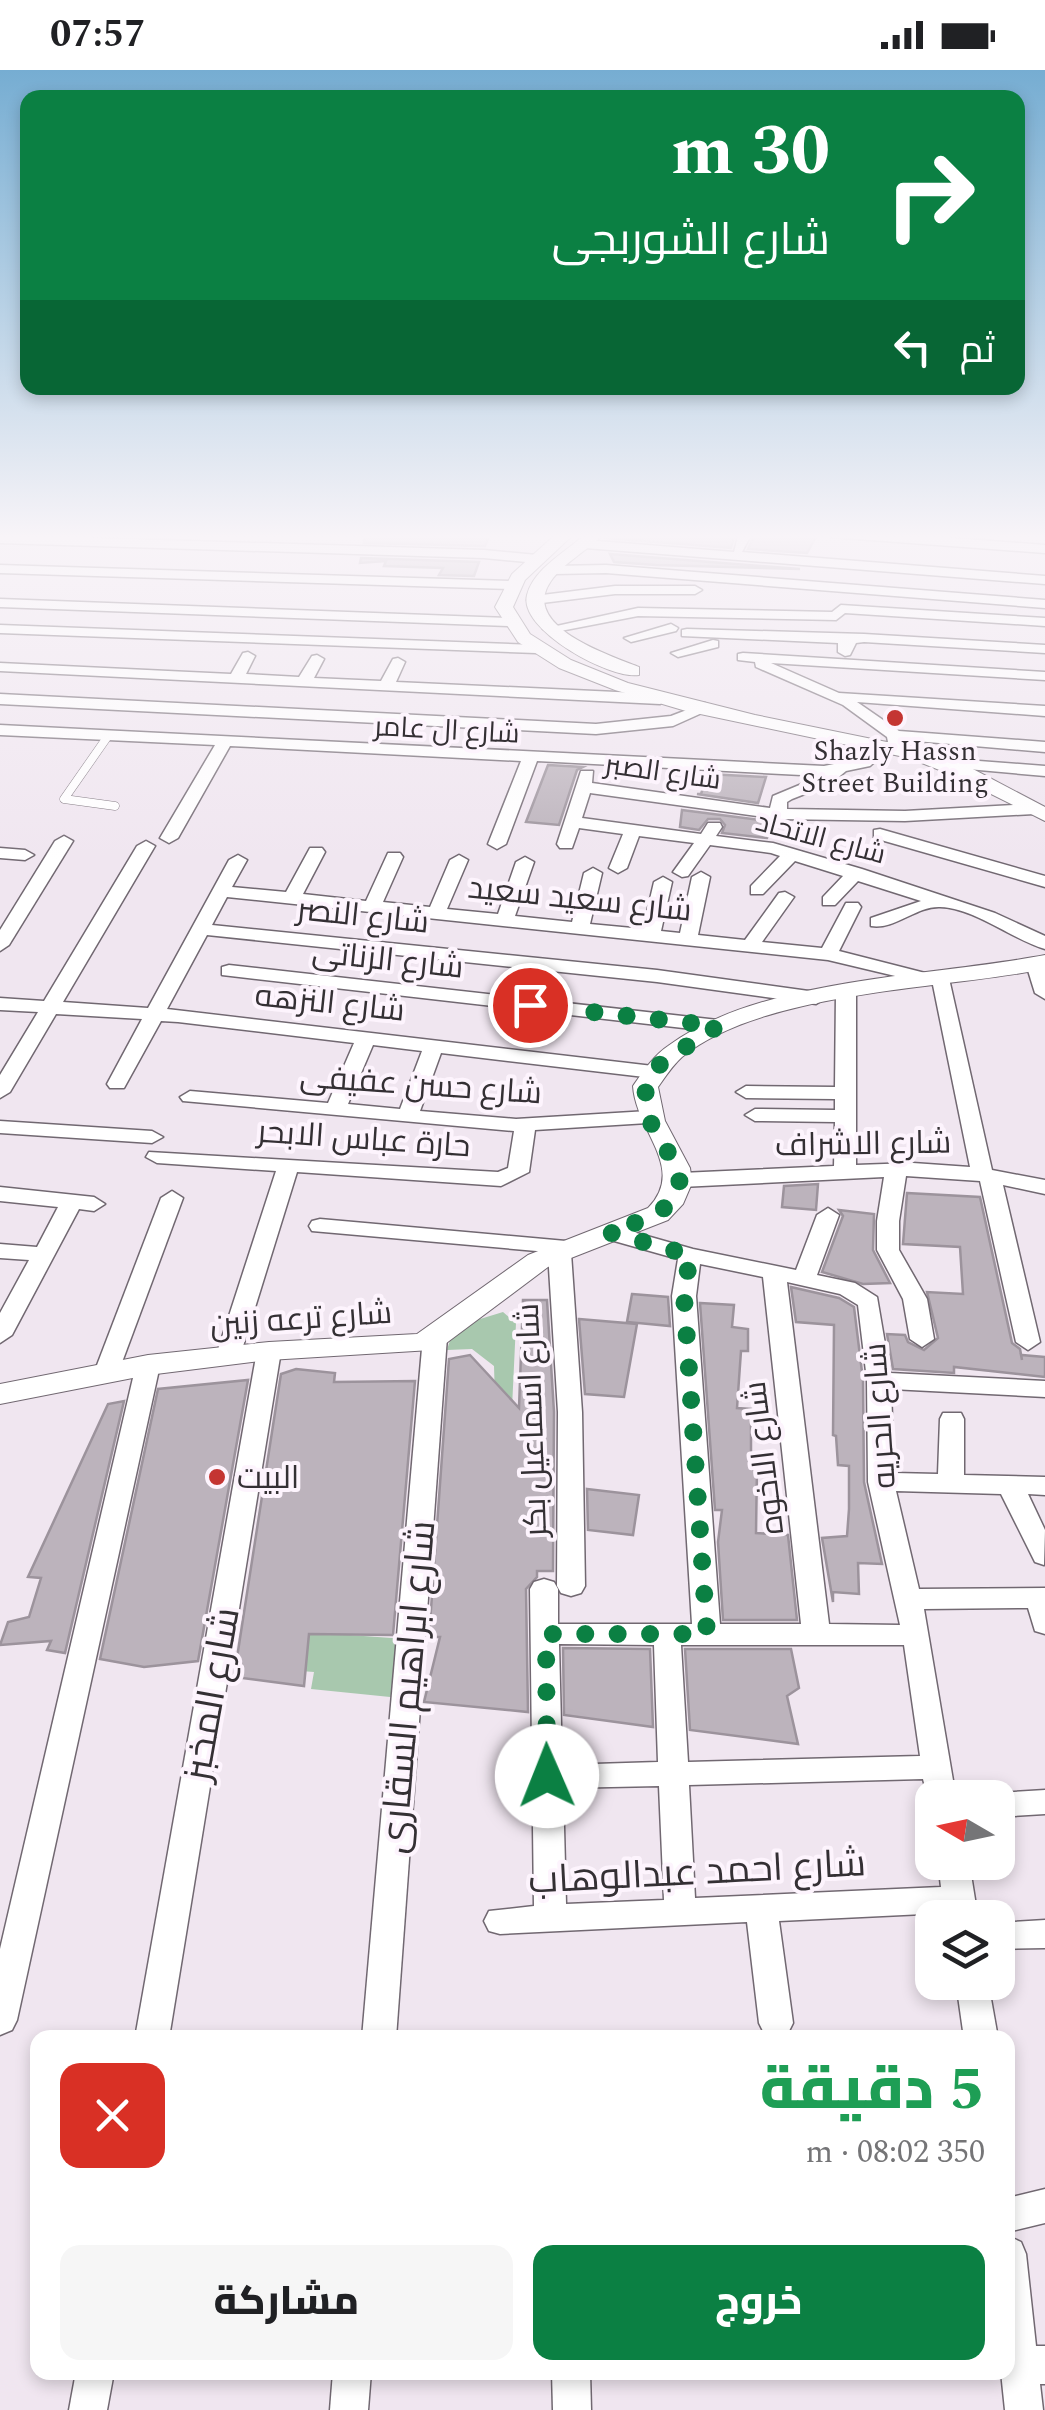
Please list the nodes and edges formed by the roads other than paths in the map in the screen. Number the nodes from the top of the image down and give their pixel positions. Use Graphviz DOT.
graph roads {
  1 [pos="362,642"];
  2 [pos="530,642"];
  3 [pos="569,642"];
  4 [pos="709,642"];
  5 [pos="845,642"];
  6 [pos="848,642"];
  7 [pos="933,642"];
  8 [pos="713,644"];
  9 [pos="536,649"];
  10 [pos="1045,649"];
  11 [pos="678,653"];
  12 [pos="248,656"];
  13 [pos="743,657"];
  14 [pos="317,658"];
  15 [pos="840,659"];
  16 [pos="398,662"];
  17 [pos="882,666"];
  18 [pos="0,667"];
  19 [pos="473,667"];
  20 [pos="940,670"];
  21 [pos="988,673"];
  22 [pos="1039,676"];
  23 [pos="236,679"];
  24 [pos="304,682"];
  25 [pos="386,686"];
  26 [pos="880,688"];
  27 [pos="831,689"];
  28 [pos="463,690"];
  29 [pos="938,693"];
  30 [pos="988,697"];
  31 [pos="0,699"];
  32 [pos="660,700"];
  33 [pos="1040,706"];
  34 [pos="705,708"];
  35 [pos="862,710"];
  36 [pos="1045,725"];
  37 [pos="0,730"];
  38 [pos="108,736"];
  39 [pos="224,743"];
  40 [pos="892,743"];
  41 [pos="1045,746"];
  42 [pos="530,758"];
  43 [pos="590,760"];
  44 [pos="940,763"];
  45 [pos="839,770"];
  46 [pos="1045,772"];
  47 [pos="584,787"];
  48 [pos="115,806"];
  49 [pos="727,808"];
  50 [pos="1037,809"];
  51 [pos="778,814"];
  52 [pos="572,822"];
  53 [pos="633,829"];
  54 [pos="880,834"];
  55 [pos="169,838"];
  56 [pos="706,838"];
  57 [pos="64,841"];
  58 [pos="497,844"];
  59 [pos="566,844"];
  60 [pos="146,846"];
  61 [pos="316,852"];
  62 [pos="0,853"];
  63 [pos="792,854"];
  64 [pos="25,855"];
  65 [pos="394,857"];
  66 [pos="238,860"];
  67 [pos="459,860"];
  68 [pos="525,862"];
  69 [pos="618,868"];
  70 [pos="593,873"];
  71 [pos="856,874"];
  72 [pos="663,882"];
  73 [pos="1045,882"];
  74 [pos="757,890"];
  75 [pos="221,891"];
  76 [pos="785,897"];
  77 [pos="292,898"];
  78 [pos="938,901"];
  79 [pos="829,902"];
  80 [pos="372,906"];
  81 [pos="852,907"];
  82 [pos="436,913"];
  83 [pos="505,920"];
  84 [pos="877,922"];
  85 [pos="580,928"];
  86 [pos="201,929"];
  87 [pos="651,936"];
  88 [pos="688,939"];
  89 [pos="0,945"];
  90 [pos="750,946"];
  91 [pos="828,954"];
  92 [pos="1042,956"];
  93 [pos="229,971"];
  94 [pos="935,979"];
  95 [pos="1045,993"];
  96 [pos="846,994"];
  97 [pos="816,998"];
  98 [pos="0,1004"];
  99 [pos="52,1007"];
  100 [pos="154,1014"];
  101 [pos="718,1026"];
  102 [pos="367,1036"];
  103 [pos="434,1044"];
  104 [pos="652,1072"];
  105 [pos="117,1084"];
  106 [pos="0,1092"];
  107 [pos="746,1092"];
  108 [pos="844,1092"];
  109 [pos="190,1097"];
  110 [pos="336,1108"];
  111 [pos="408,1115"];
  112 [pos="755,1115"];
  113 [pos="844,1116"];
  114 [pos="648,1118"];
  115 [pos="524,1125"];
  116 [pos="0,1127"];
  117 [pos="289,1166"];
  118 [pos="896,1170"];
  119 [pos="845,1174"];
  120 [pos="986,1176"];
  121 [pos="680,1180"];
  122 [pos="1045,1187"];
  123 [pos="0,1194"];
  124 [pos="172,1198"];
  125 [pos="828,1216"];
  126 [pos="320,1226"];
  127 [pos="608,1232"];
  128 [pos="564,1249"];
  129 [pos="0,1250"];
  130 [pos="44,1254"];
  131 [pos="690,1255"];
  132 [pos="774,1273"];
  133 [pos="804,1279"];
  134 [pos="2,1328"];
  135 [pos="436,1337"];
  136 [pos="922,1338"];
  137 [pos="1028,1342"];
  138 [pos="269,1351"];
  139 [pos="228,1356"];
  140 [pos="148,1365"];
  141 [pos="106,1373"];
  142 [pos="880,1380"];
  143 [pos="1045,1389"];
  144 [pos="1,1396"];
  145 [pos="952,1419"];
  146 [pos="881,1482"];
  147 [pos="950,1484"];
  148 [pos="1010,1485"];
  149 [pos="1045,1486"];
  150 [pos="1044,1556"];
  151 [pos="909,1600"];
  152 [pos="1043,1607"];
  153 [pos="546,1634"];
  154 [pos="666,1634"];
  155 [pos="707,1634"];
  156 [pos="816,1635"];
  157 [pos="916,1635"];
  158 [pos="936,1767"];
  159 [pos="673,1774"];
  160 [pos="547,1776"];
  161 [pos="938,1780"];
  162 [pos="1045,1802"];
  163 [pos="1015,1804"];
  164 [pos="761,1908"];
  165 [pos="915,1908"];
  166 [pos="680,1912"];
  167 [pos="550,1918"];
  168 [pos="500,1921"];
  169 [pos="1045,1934"];
  170 [pos="1015,1935"];
  171 [pos="975,2000"];
  172 [pos="0,2020"];
  173 [pos="776,2023"];
  174 [pos="153,2030"];
  175 [pos="380,2030"];
  176 [pos="980,2030"];
  177 [pos="1045,2206"];
  178 [pos="1015,2213"];
  179 [pos="1015,2320"];
  180 [pos="1032,2366"];
  181 [pos="94,2380"];
  182 [pos="352,2380"];
  183 [pos="571,2380"];
  184 [pos="88,2410"];
  185 [pos="350,2410"];
  186 [pos="572,2410"];
  187 [pos="1024,2410"];
  1 -- 9 [label="street"];
  2 -- 9 [label="street"];
  3 -- 34 [label="street"];
  4 -- 8 [label="street"];
  5 -- 15 [label="street"];
  6 -- 15 [label="street"];
  7 -- 10 [label="street"];
  8 -- 11 [label="street"];
  8 -- 13 [label="street"];
  9 -- 32 [label="street"];
  12 -- 23 [label="street"];
  13 -- 15 [label="street"];
  13 -- 27 [label="street"];
  14 -- 24 [label="street"];
  15 -- 17 [label="street"];
  15 -- 27 [label="street"];
  16 -- 25 [label="street"];
  17 -- 20 [label="street"];
  17 -- 26 [label="street"];
  18 -- 23 [label="street"];
  19 -- 28 [label="street"];
  20 -- 21 [label="street"];
  20 -- 29 [label="street"];
  21 -- 22 [label="street"];
  21 -- 30 [label="street"];
  22 -- 33 [label="street"];
  23 -- 24 [label="street"];
  24 -- 25 [label="street"];
  25 -- 28 [label="street"];
  27 -- 33 [label="street"];
  27 -- 35 [label="street"];
  28 -- 32 [label="street"];
  31 -- 34 [label="street"];
  32 -- 34 [label="street"];
  34 -- 40 [label="street"];
  35 -- 36 [label="street"];
  35 -- 40 [label="street"];
  37 -- 38 [label="street, شارع ال عامر"];
  38 -- 39 [label="street, شارع ال عامر"];
  38 -- 48 [label="lane"];
  39 -- 42 [label="street, شارع ال عامر"];
  39 -- 55 [label="street"];
  40 -- 41 [label="street"];
  40 -- 44 [label="street"];
  40 -- 45 [label="street, شارع ال عامر"];
  42 -- 43 [label="street, شارع ال عامر"];
  42 -- 58 [label="street"];
  43 -- 45 [label="street, شارع ال عامر"];
  43 -- 47 [label="street"];
  44 -- 46 [label="street"];
  44 -- 50 [label="street"];
  45 -- 51 [label="street"];
  47 -- 49 [label="street, شارع الصبر"];
  47 -- 52 [label="street"];
  49 -- 51 [label="street, شارع الصبر"];
  49 -- 56 [label="street"];
  50 -- 51 [label="street, شارع الصبر"];
  52 -- 53 [label="street, شارع الاتحاد"];
  52 -- 59 [label="street"];
  53 -- 56 [label="street, شارع الاتحاد"];
  53 -- 69 [label="street"];
  54 -- 73 [label="street"];
  56 -- 63 [label="street, شارع الاتحاد"];
  56 -- 88 [label="street"];
  57 -- 89 [label="street"];
  60 -- 99 [label="street"];
  61 -- 77 [label="street"];
  62 -- 64 [label="street"];
  63 -- 71 [label="street, شارع الاتحاد"];
  63 -- 74 [label="street"];
  65 -- 80 [label="street"];
  66 -- 75 [label="street"];
  67 -- 82 [label="street"];
  68 -- 83 [label="street"];
  70 -- 85 [label="street"];
  71 -- 78 [label="street, شارع الاتحاد"];
  71 -- 79 [label="street"];
  72 -- 87 [label="street"];
  75 -- 77 [label="street, شارع سعيد سعيد"];
  75 -- 86 [label="street"];
  76 -- 90 [label="street"];
  77 -- 80 [label="street, شارع سعيد سعيد"];
  78 -- 84 [label="street"];
  78 -- 92 [label="street, شارع الاتحاد"];
  80 -- 82 [label="street, شارع سعيد سعيد"];
  81 -- 91 [label="street"];
  82 -- 83 [label="street, شارع سعيد سعيد"];
  83 -- 85 [label="street, شارع سعيد سعيد"];
  85 -- 87 [label="street, شارع سعيد سعيد"];
  86 -- 97 [label="street, شارع النصر"];
  86 -- 100 [label="street"];
  87 -- 88 [label="street, شارع سعيد سعيد"];
  88 -- 90 [label="street, شارع سعيد سعيد"];
  90 -- 91 [label="street, شارع سعيد سعيد"];
  91 -- 94 [label="street, شارع سعيد سعيد"];
  92 -- 94 [label="street"];
  92 -- 95 [label="street"];
  93 -- 101 [label="street, شارع الزناتى"];
  94 -- 96 [label="street"];
  94 -- 120 [label="street"];
  96 -- 97 [label="street"];
  96 -- 108 [label="street"];
  97 -- 101 [label="street"];
  98 -- 99 [label="street, شارع النزهه"];
  99 -- 100 [label="street, شارع النزهه"];
  99 -- 106 [label="street"];
  100 -- 102 [label="street, شارع النزهه"];
  100 -- 105 [label="street"];
  101 -- 104 [label="street"];
  102 -- 103 [label="street, شارع النزهه"];
  102 -- 110 [label="street"];
  103 -- 104 [label="street, شارع النزهه"];
  103 -- 111 [label="street"];
  104 -- 114 [label="street"];
  107 -- 108 [label="street"];
  108 -- 113 [label="street"];
  109 -- 110 [label="street, شارع حسن عفيفى"];
  110 -- 111 [label="street, شارع حسن عفيفى"];
  111 -- 115 [label="street, شارع حسن عفيفى"];
  112 -- 113 [label="street"];
  113 -- 119 [label="street"];
  114 -- 115 [label="street, شارع حسن عفيفى"];
  114 -- 121 [label="street"];
  115 -- 117 [label="street, حارة عباس الابحر"];
  116 -- 117 [label="street, حارة عباس الابحر"];
  117 -- 139 [label="street"];
  118 -- 119 [label="street, شارع الاشراف"];
  118 -- 120 [label="street, شارع الاشراف"];
  118 -- 136 [label="street"];
  119 -- 121 [label="street, شارع الاشراف"];
  120 -- 122 [label="street, شارع الاشراف"];
  120 -- 137 [label="street"];
  121 -- 127 [label="street, شارع ترعه زنين"];
  123 -- 130 [label="street"];
  124 -- 141 [label="street"];
  125 -- 133 [label="street"];
  126 -- 128 [label="street"];
  127 -- 128 [label="street, شارع ترعه زنين"];
  127 -- 131 [label="street, شارع الحريه"];
  128 -- 135 [label="street, شارع ترعه زنين"];
  128 -- 153 [label="street, شارع اسماعيل بكر"];
  129 -- 130 [label="street"];
  130 -- 134 [label="street"];
  131 -- 132 [label="street, شارع الحريه"];
  131 -- 155 [label="street"];
  132 -- 133 [label="street, شارع الحريه"];
  132 -- 156 [label="street, شارع الاخوه"];
  133 -- 142 [label="street, شارع الحريه"];
  135 -- 138 [label="street, شارع ترعه زنين"];
  135 -- 175 [label="street, شارع ابراهيم السقارى"];
  138 -- 139 [label="street, شارع ترعه زنين"];
  138 -- 174 [label="street, شارع المخبز"];
  139 -- 140 [label="street, شارع ترعه زنين"];
  140 -- 141 [label="street, شارع ترعه زنين"];
  140 -- 172 [label="street"];
  141 -- 144 [label="street, شارع ترعه زنين"];
  142 -- 143 [label="street"];
  142 -- 146 [label="street, شارع الحريه"];
  145 -- 147 [label="street"];
  146 -- 147 [label="street"];
  146 -- 151 [label="street, شارع الحريه"];
  147 -- 148 [label="street"];
  148 -- 149 [label="street"];
  148 -- 150 [label="street"];
  151 -- 152 [label="street"];
  151 -- 157 [label="street, شارع الحريه"];
  153 -- 154 [label="street"];
  153 -- 160 [label="street, شارع اسماعيل بكر"];
  154 -- 155 [label="street"];
  154 -- 159 [label="street"];
  155 -- 156 [label="street"];
  156 -- 157 [label="street"];
  157 -- 158 [label="street, شارع الحريه"];
  158 -- 159 [label="street"];
  158 -- 161 [label="street, شارع الحريه"];
  159 -- 160 [label="street"];
  159 -- 166 [label="street"];
  160 -- 167 [label="street, شارع اسماعيل بكر"];
  162 -- 163 [label="street"];
  164 -- 165 [label="street, شارع احمد عبدالوهاب"];
  164 -- 166 [label="street, شارع احمد عبدالوهاب"];
  164 -- 173 [label="street"];
  166 -- 167 [label="street, شارع احمد عبدالوهاب"];
  167 -- 168 [label="street, شارع احمد عبدالوهاب"];
  169 -- 170 [label="street"];
  171 -- 176 [label="street"];
  177 -- 178 [label="street"];
  179 -- 180 [label="street"];
  180 -- 187 [label="street"];
  181 -- 184 [label="street"];
  182 -- 185 [label="street"];
  183 -- 186 [label="street"];
}
